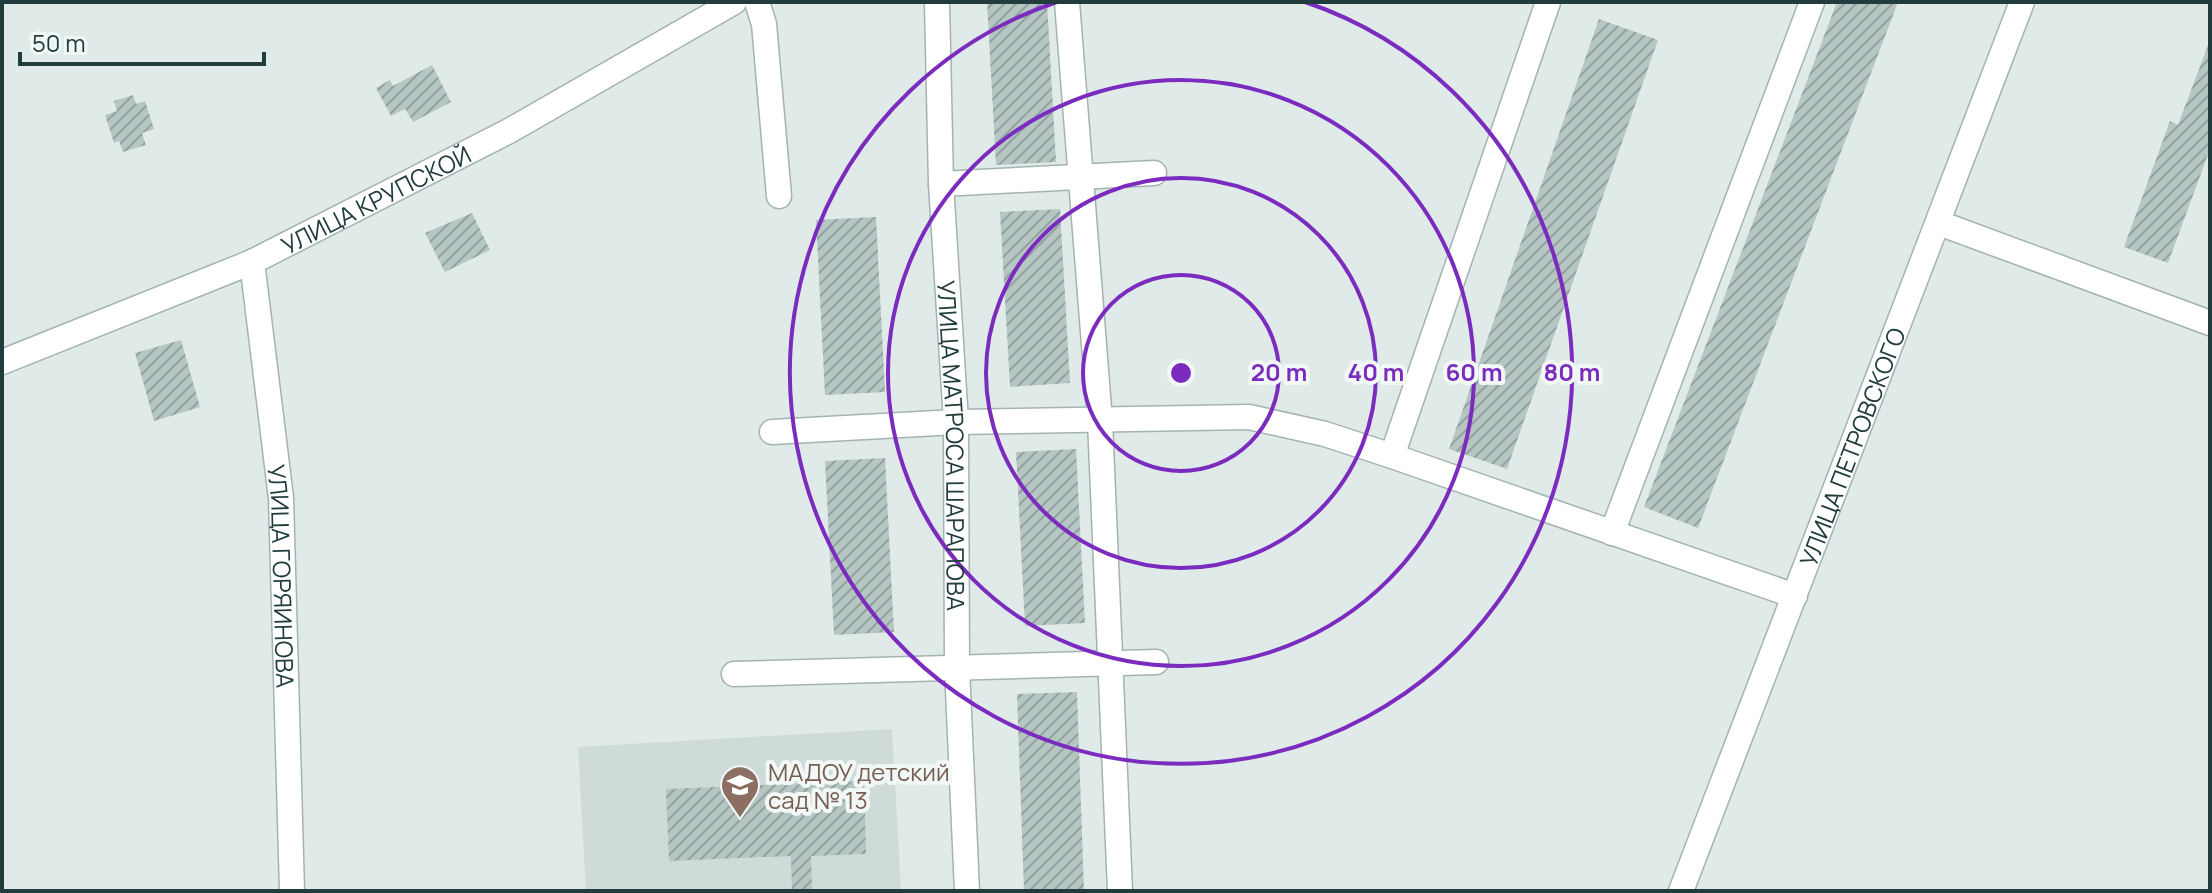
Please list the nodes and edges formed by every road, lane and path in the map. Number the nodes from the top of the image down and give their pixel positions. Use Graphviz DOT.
graph roads {
  1 [pos="734,2"];
  2 [pos="757,2"];
  3 [pos="937,2"];
  4 [pos="1067,2"];
  5 [pos="1548,2"];
  6 [pos="1812,2"];
  7 [pos="2022,2"];
  8 [pos="1154,173"];
  9 [pos="1081,177"];
  10 [pos="941,184"];
  11 [pos="779,196"];
  12 [pos="1939,223"];
  13 [pos="252,262"];
  14 [pos="2210,323"];
  15 [pos="2,362"];
  16 [pos="1100,421"];
  17 [pos="956,422"];
  18 [pos="772,432"];
  19 [pos="1392,456"];
  20 [pos="1612,533"];
  21 [pos="1795,596"];
  22 [pos="1156,662"];
  23 [pos="1111,664"];
  24 [pos="957,668"];
  25 [pos="734,674"];
  26 [pos="292,891"];
  27 [pos="967,891"];
  28 [pos="1120,891"];
  29 [pos="1681,891"];
  1 -- 13 [label="street, УЛИЦА КРУПСКОЙ"];
  2 -- 11 [label="street"];
  3 -- 10 [label="street, УЛИЦА МАТРОСА ШАРАПОВА"];
  4 -- 9 [label="street"];
  5 -- 19 [label="street"];
  6 -- 20 [label="street"];
  7 -- 12 [label="street, УЛИЦА ПЕТРОВСКОГО"];
  8 -- 9 [label="street"];
  9 -- 10 [label="street"];
  9 -- 16 [label="street"];
  10 -- 17 [label="street, УЛИЦА МАТРОСА ШАРАПОВА"];
  12 -- 14 [label="street"];
  12 -- 21 [label="street, УЛИЦА ПЕТРОВСКОГО"];
  13 -- 15 [label="street, УЛИЦА КРУПСКОЙ"];
  13 -- 26 [label="street, УЛИЦА ГОРЯИНОВА"];
  16 -- 17 [label="street"];
  16 -- 19 [label="street"];
  16 -- 23 [label="street"];
  17 -- 18 [label="street"];
  17 -- 24 [label="street, УЛИЦА МАТРОСА ШАРАПОВА"];
  19 -- 20 [label="street"];
  20 -- 21 [label="street"];
  21 -- 29 [label="street, УЛИЦА ПЕТРОВСКОГО"];
  22 -- 23 [label="street"];
  23 -- 24 [label="street"];
  23 -- 28 [label="street"];
  24 -- 25 [label="street"];
  24 -- 27 [label="street, УЛИЦА МАТРОСА ШАРАПОВА"];
}
